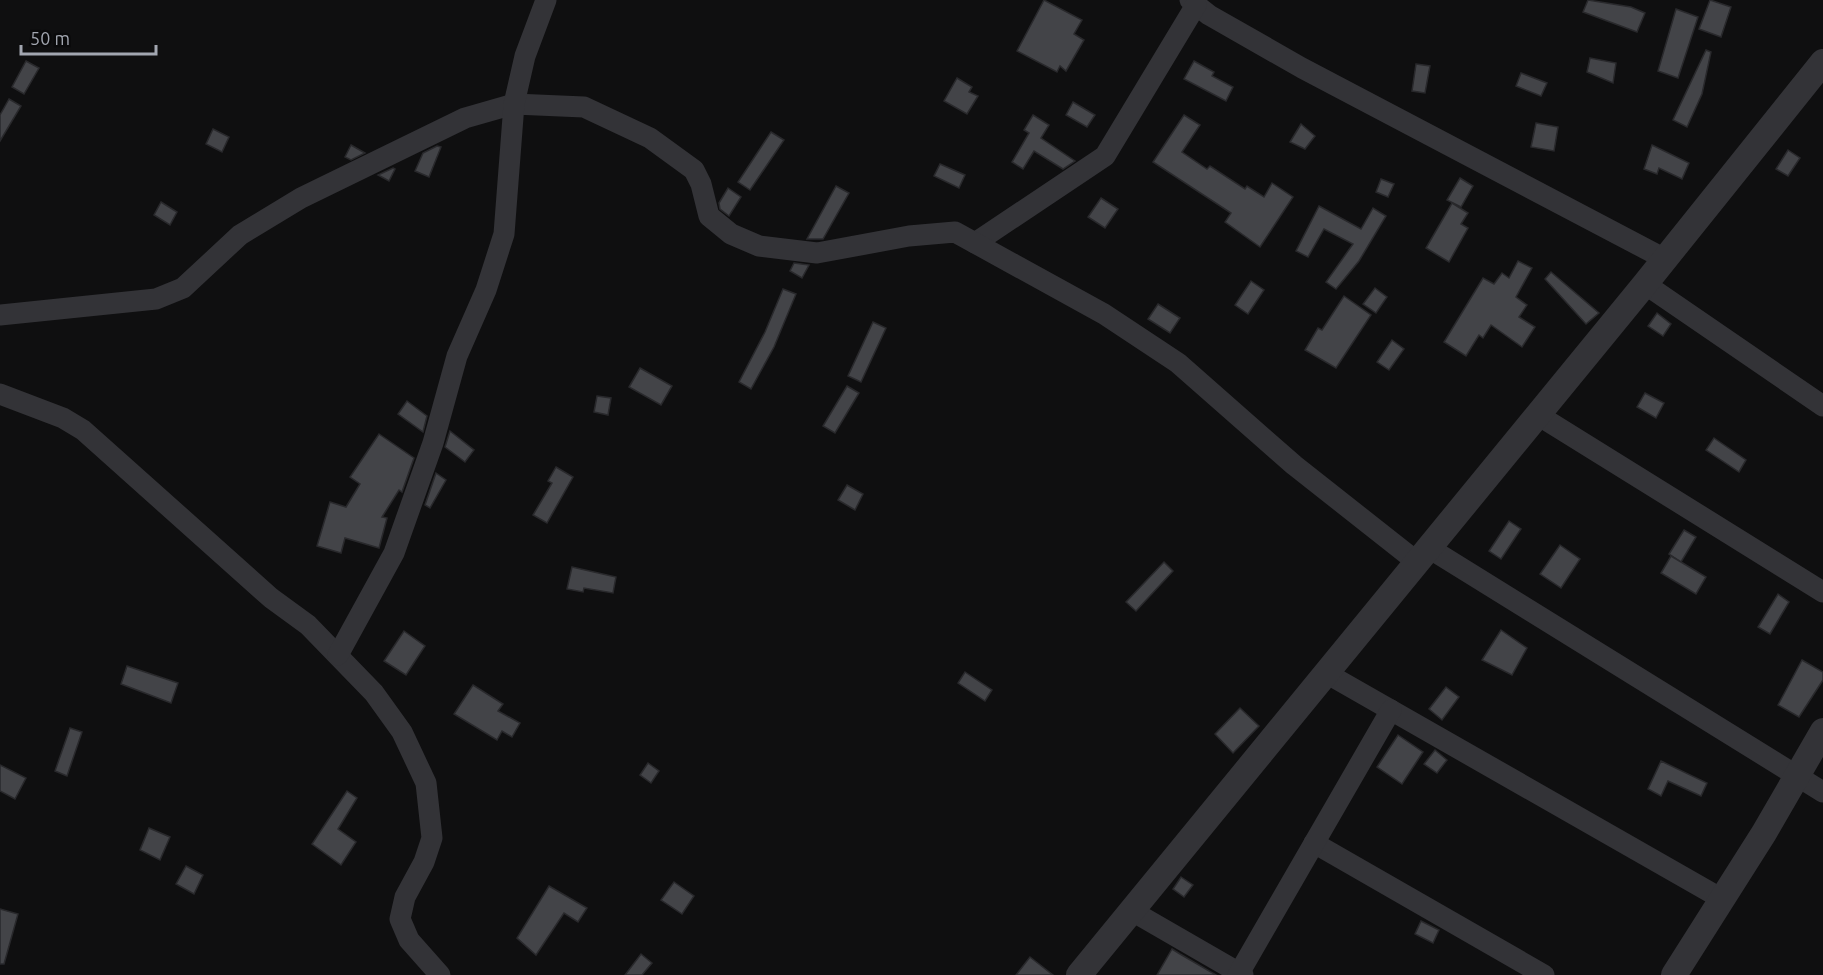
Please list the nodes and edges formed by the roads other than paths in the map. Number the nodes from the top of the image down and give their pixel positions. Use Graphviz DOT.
graph roads {
  1 [pos="546,0"];
  2 [pos="1193,2"];
  3 [pos="1823,62"];
  4 [pos="514,104"];
  5 [pos="975,243"];
  6 [pos="1665,259"];
  7 [pos="1645,284"];
  8 [pos="0,315"];
  9 [pos="0,394"];
  10 [pos="1823,406"];
  11 [pos="1538,415"];
  12 [pos="1423,555"];
  13 [pos="1823,592"];
  14 [pos="338,656"];
  15 [pos="1326,673"];
  16 [pos="1391,710"];
  17 [pos="1823,731"];
  18 [pos="1797,776"];
  19 [pos="1823,792"];
  20 [pos="1314,843"];
  21 [pos="1722,899"];
  22 [pos="1132,910"];
  23 [pos="1240,974"];
  24 [pos="440,975"];
  25 [pos="1079,975"];
  26 [pos="1544,975"];
  27 [pos="1674,975"];
  1 -- 4 [label="street"];
  2 -- 5 [label="street"];
  2 -- 6 [label="street"];
  3 -- 6 [label="street"];
  4 -- 5 [label="street"];
  4 -- 8 [label="street"];
  4 -- 14 [label="street"];
  5 -- 12 [label="street"];
  6 -- 7 [label="street"];
  7 -- 10 [label="street"];
  7 -- 11 [label="street"];
  9 -- 14 [label="street"];
  11 -- 12 [label="street"];
  11 -- 13 [label="street"];
  12 -- 15 [label="street"];
  12 -- 18 [label="street"];
  14 -- 24 [label="street"];
  15 -- 16 [label="street"];
  15 -- 22 [label="street"];
  16 -- 20 [label="street"];
  16 -- 21 [label="street"];
  17 -- 18 [label="street"];
  18 -- 19 [label="street"];
  18 -- 21 [label="street"];
  20 -- 23 [label="street"];
  20 -- 26 [label="street"];
  21 -- 27 [label="street"];
  22 -- 23 [label="street"];
  22 -- 25 [label="street"];
}
